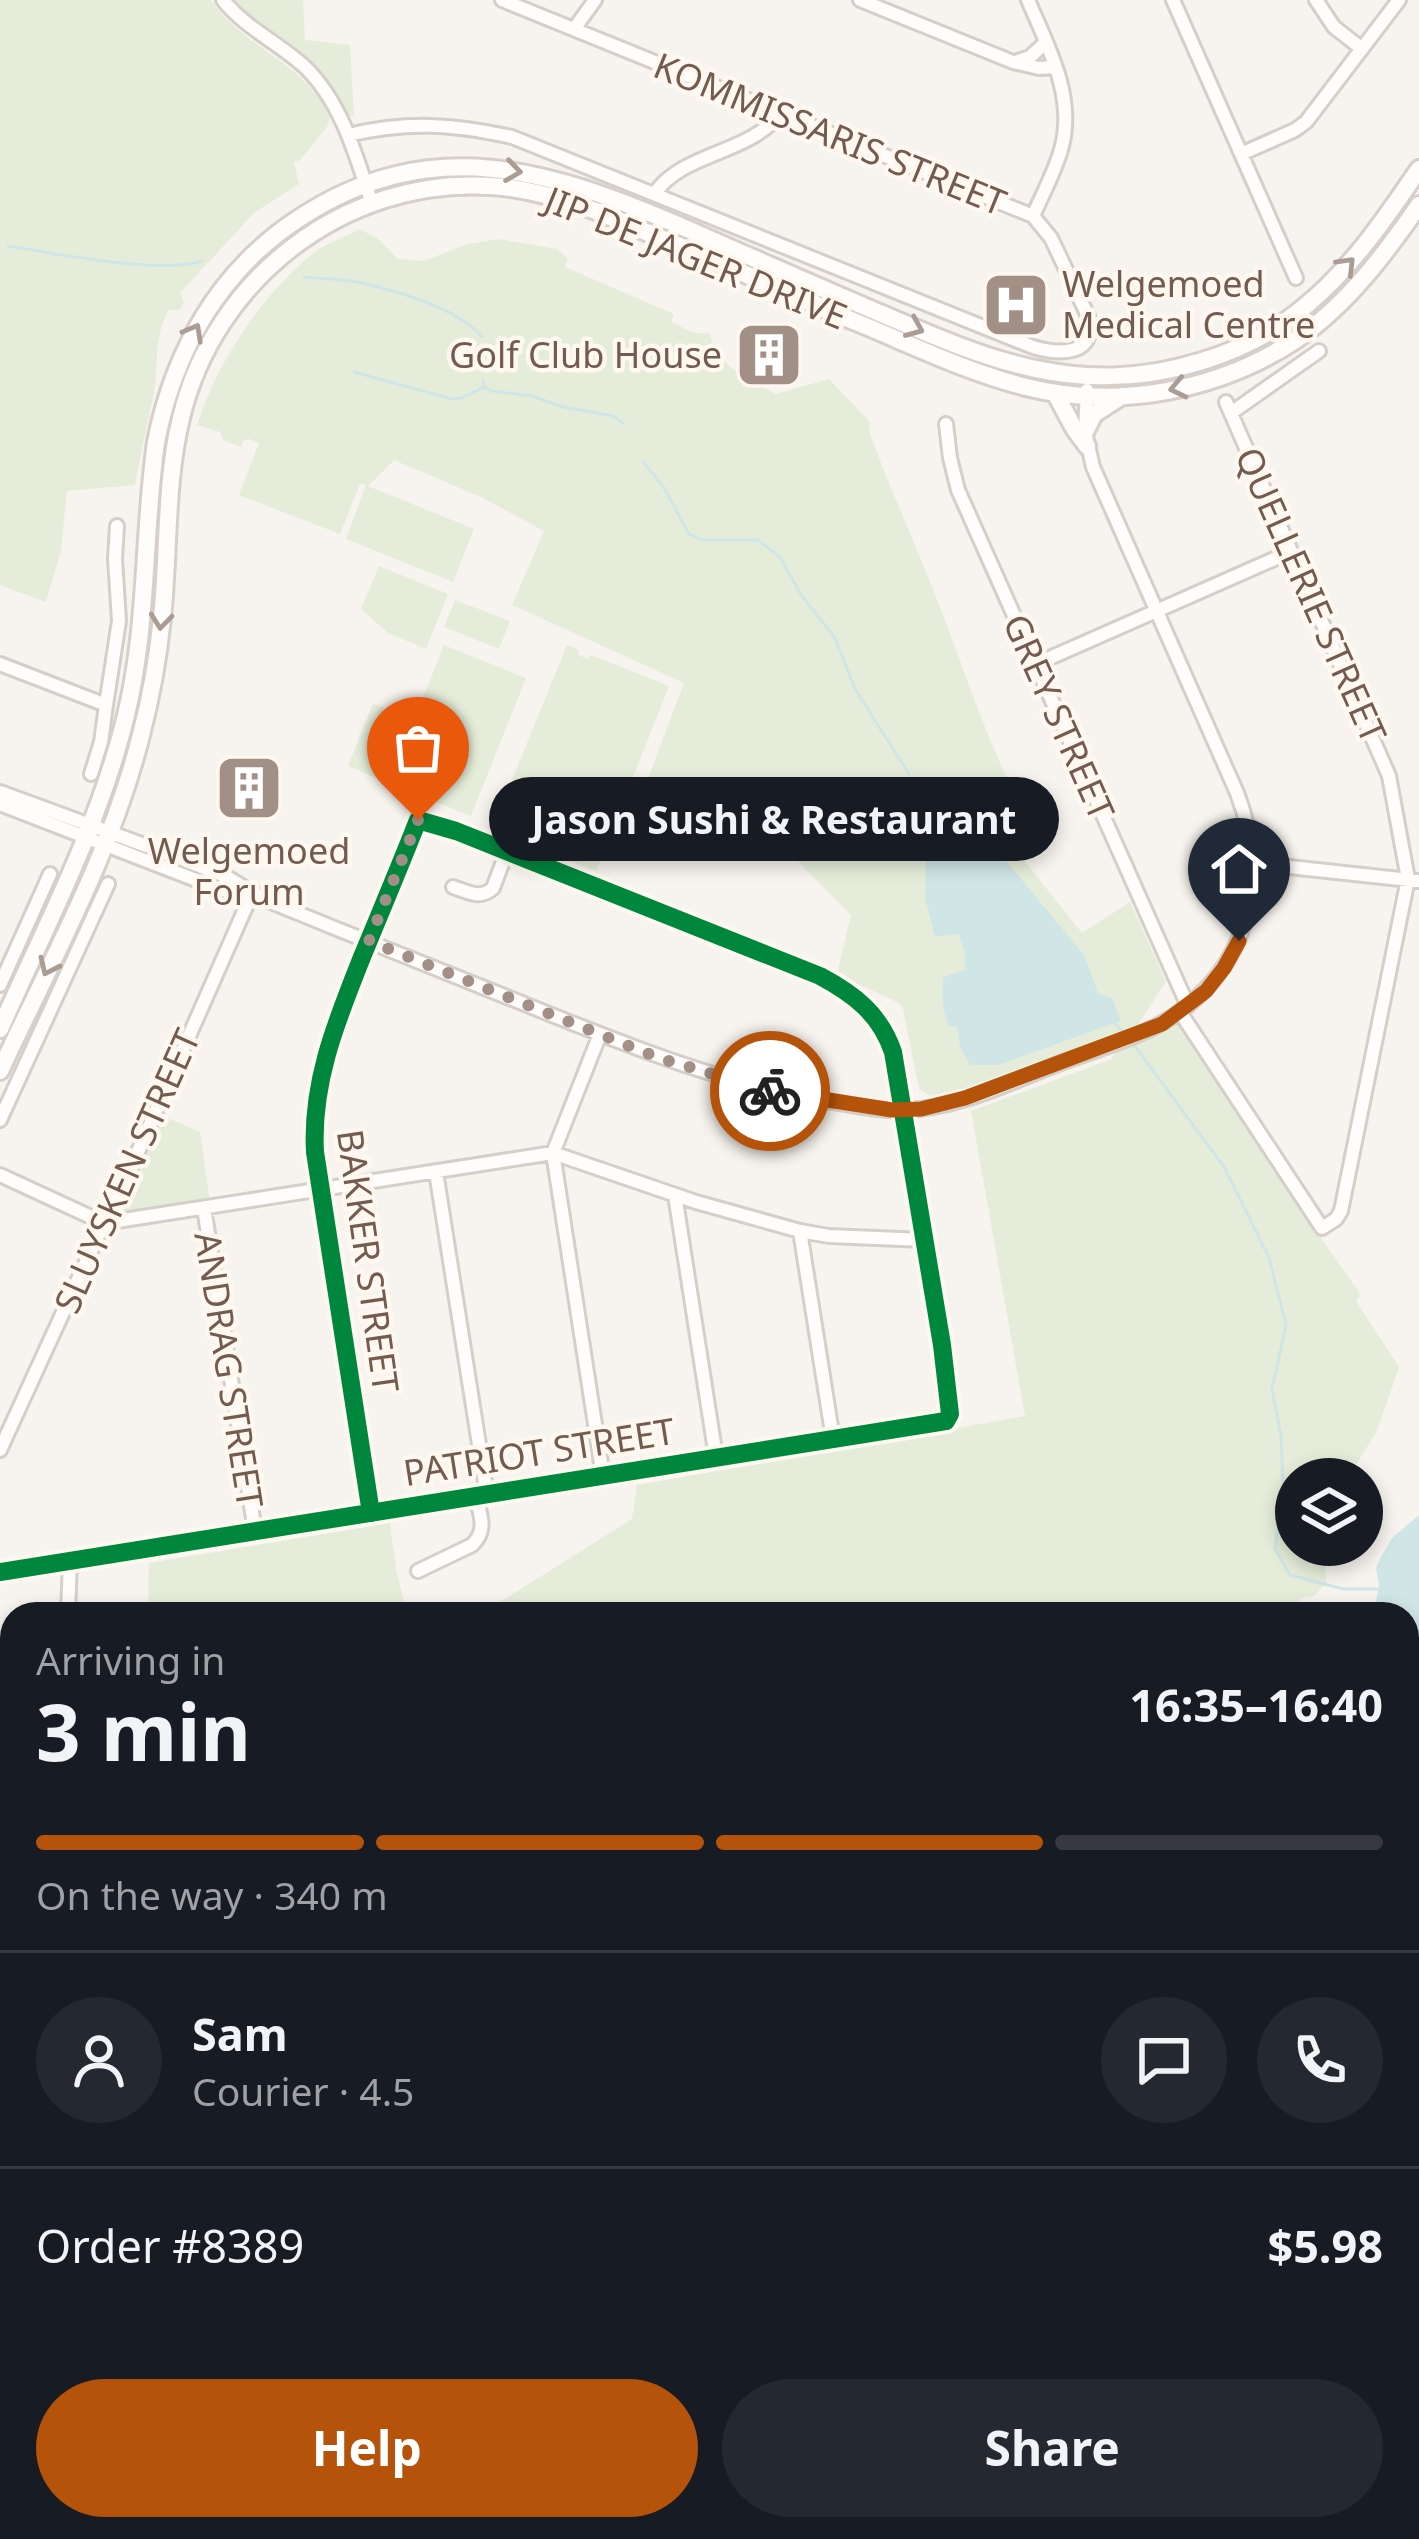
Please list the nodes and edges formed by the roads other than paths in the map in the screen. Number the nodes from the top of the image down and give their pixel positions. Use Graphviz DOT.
graph roads {
  1 [pos="223,0"];
  2 [pos="502,0"];
  3 [pos="595,0"];
  4 [pos="860,0"];
  5 [pos="1028,0"];
  6 [pos="1173,0"];
  7 [pos="1316,0"];
  8 [pos="1399,0"];
  9 [pos="574,29"];
  10 [pos="1046,42"];
  11 [pos="1362,49"];
  12 [pos="1013,62"];
  13 [pos="1055,67"];
  14 [pos="781,113"];
  15 [pos="348,135"];
  16 [pos="1241,154"];
  17 [pos="1419,169"];
  18 [pos="366,185"];
  19 [pos="656,194"];
  20 [pos="372,204"];
  21 [pos="1419,205"];
  22 [pos="1033,216"];
  23 [pos="1296,278"];
  24 [pos="1319,352"];
  25 [pos="1087,387"];
  26 [pos="1055,393"];
  27 [pos="1122,396"];
  28 [pos="946,424"];
  29 [pos="1086,439"];
  30 [pos="172,470"];
  31 [pos="117,526"];
  32 [pos="1290,552"];
  33 [pos="143,596"];
  34 [pos="1156,611"];
  35 [pos="0,664"];
  36 [pos="1036,664"];
  37 [pos="106,705"];
  38 [pos="91,774"];
  39 [pos="0,792"];
  40 [pos="0,804"];
  41 [pos="87,831"];
  42 [pos="107,838"];
  43 [pos="508,851"];
  44 [pos="1253,863"];
  45 [pos="50,874"];
  46 [pos="1413,880"];
  47 [pos="108,884"];
  48 [pos="453,886"];
  49 [pos="255,895"];
  50 [pos="369,941"];
  51 [pos="0,985"];
  52 [pos="1184,1009"];
  53 [pos="0,1029"];
  54 [pos="600,1034"];
  55 [pos="0,1071"];
  56 [pos="904,1111"];
  57 [pos="0,1120"];
  58 [pos="553,1153"];
  59 [pos="436,1172"];
  60 [pos="0,1175"];
  61 [pos="320,1189"];
  62 [pos="675,1196"];
  63 [pos="203,1208"];
  64 [pos="104,1223"];
  65 [pos="1322,1228"];
  66 [pos="800,1232"];
  67 [pos="924,1240"];
  68 [pos="833,1438"];
  69 [pos="0,1450"];
  70 [pos="716,1457"];
  71 [pos="603,1476"];
  72 [pos="481,1496"];
  73 [pos="371,1513"];
  74 [pos="255,1531"];
  75 [pos="70,1561"];
  76 [pos="418,1571"];
  77 [pos="0,1572"];
  78 [pos="68,1602"];
  1 -- 15 [label="street"];
  2 -- 9 [label="street, KOMMISSARIS STREET"];
  3 -- 9 [label="street"];
  4 -- 12 [label="street"];
  5 -- 10 [label="street"];
  6 -- 16 [label="street"];
  7 -- 11 [label="street"];
  8 -- 11 [label="street"];
  9 -- 14 [label="street, KOMMISSARIS STREET"];
  10 -- 12 [label="street"];
  10 -- 13 [label="street"];
  11 -- 16 [label="street"];
  12 -- 13 [label="street"];
  13 -- 22 [label="street"];
  14 -- 19 [label="street"];
  14 -- 22 [label="street, KOMMISSARIS STREET"];
  15 -- 18 [label="street"];
  15 -- 19 [label="street"];
  16 -- 23 [label="street"];
  25 -- 17 [label="main road, JIP DE JAGER DRIVE, one-way"];
  18 -- 20 [label="street"];
  18 -- 25 [label="main road, JIP DE JAGER DRIVE, one-way"];
  33 -- 18 [label="main road, JIP DE JAGER DRIVE, one-way"];
  19 -- 22 [label="street, KOMMISSARIS STREET"];
  20 -- 26 [label="main road, JIP DE JAGER DRIVE"];
  20 -- 30 [label="main road, JIP DE JAGER DRIVE"];
  21 -- 27 [label="main road, JIP DE JAGER DRIVE, one-way"];
  24 -- 32 [label="street, QUELLERIE STREET"];
  25 -- 26 [label="main road, JIP DE JAGER DRIVE"];
  25 -- 27 [label="main road, JIP DE JAGER DRIVE"];
  25 -- 29 [label="street"];
  26 -- 29 [label="main road"];
  27 -- 29 [label="main road"];
  28 -- 36 [label="street, GREY STREET"];
  29 -- 34 [label="street"];
  30 -- 33 [label="main road"];
  30 -- 42 [label="main road, JIP DE JAGER DRIVE, one-way"];
  31 -- 37 [label="street"];
  32 -- 34 [label="street"];
  32 -- 46 [label="street, QUELLERIE STREET"];
  33 -- 41 [label="main road"];
  34 -- 36 [label="street"];
  34 -- 44 [label="street"];
  35 -- 37 [label="street"];
  36 -- 52 [label="street, GREY STREET"];
  37 -- 38 [label="street"];
  39 -- 41 [label="street"];
  40 -- 41 [label="street"];
  41 -- 42 [label="street"];
  41 -- 53 [label="main road"];
  42 -- 49 [label="street"];
  42 -- 55 [label="main road, JIP DE JAGER DRIVE, one-way"];
  43 -- 48 [label="street"];
  43 -- 50 [label="street, BAKKER STREET"];
  43 -- 56 [label="street"];
  44 -- 46 [label="street"];
  44 -- 52 [label="street"];
  45 -- 51 [label="street"];
  46 -- 65 [label="street, QUELLERIE STREET"];
  47 -- 57 [label="street"];
  49 -- 50 [label="street"];
  49 -- 64 [label="street, SLUYSKEN STREET"];
  50 -- 54 [label="street"];
  50 -- 61 [label="street, BAKKER STREET"];
  52 -- 56 [label="street"];
  52 -- 65 [label="street, GREY STREET"];
  54 -- 56 [label="street"];
  54 -- 58 [label="street"];
  56 -- 67 [label="street"];
  58 -- 59 [label="street"];
  58 -- 62 [label="street"];
  58 -- 71 [label="street"];
  59 -- 61 [label="street"];
  59 -- 72 [label="street"];
  60 -- 64 [label="street"];
  61 -- 63 [label="street"];
  61 -- 73 [label="street, BAKKER STREET"];
  62 -- 66 [label="street"];
  62 -- 70 [label="street"];
  63 -- 64 [label="street"];
  63 -- 74 [label="street, ANDRAG STREET"];
  64 -- 69 [label="street, SLUYSKEN STREET"];
  66 -- 67 [label="street"];
  66 -- 68 [label="street"];
  67 -- 68 [label="street, PATRIOT STREET"];
  68 -- 70 [label="street, PATRIOT STREET"];
  70 -- 71 [label="street, PATRIOT STREET"];
  71 -- 72 [label="street, PATRIOT STREET"];
  72 -- 73 [label="street, PATRIOT STREET"];
  72 -- 76 [label="street"];
  73 -- 74 [label="street, PATRIOT STREET"];
  74 -- 75 [label="street, PATRIOT STREET"];
  75 -- 77 [label="street, PATRIOT STREET"];
  75 -- 78 [label="street"];
}
